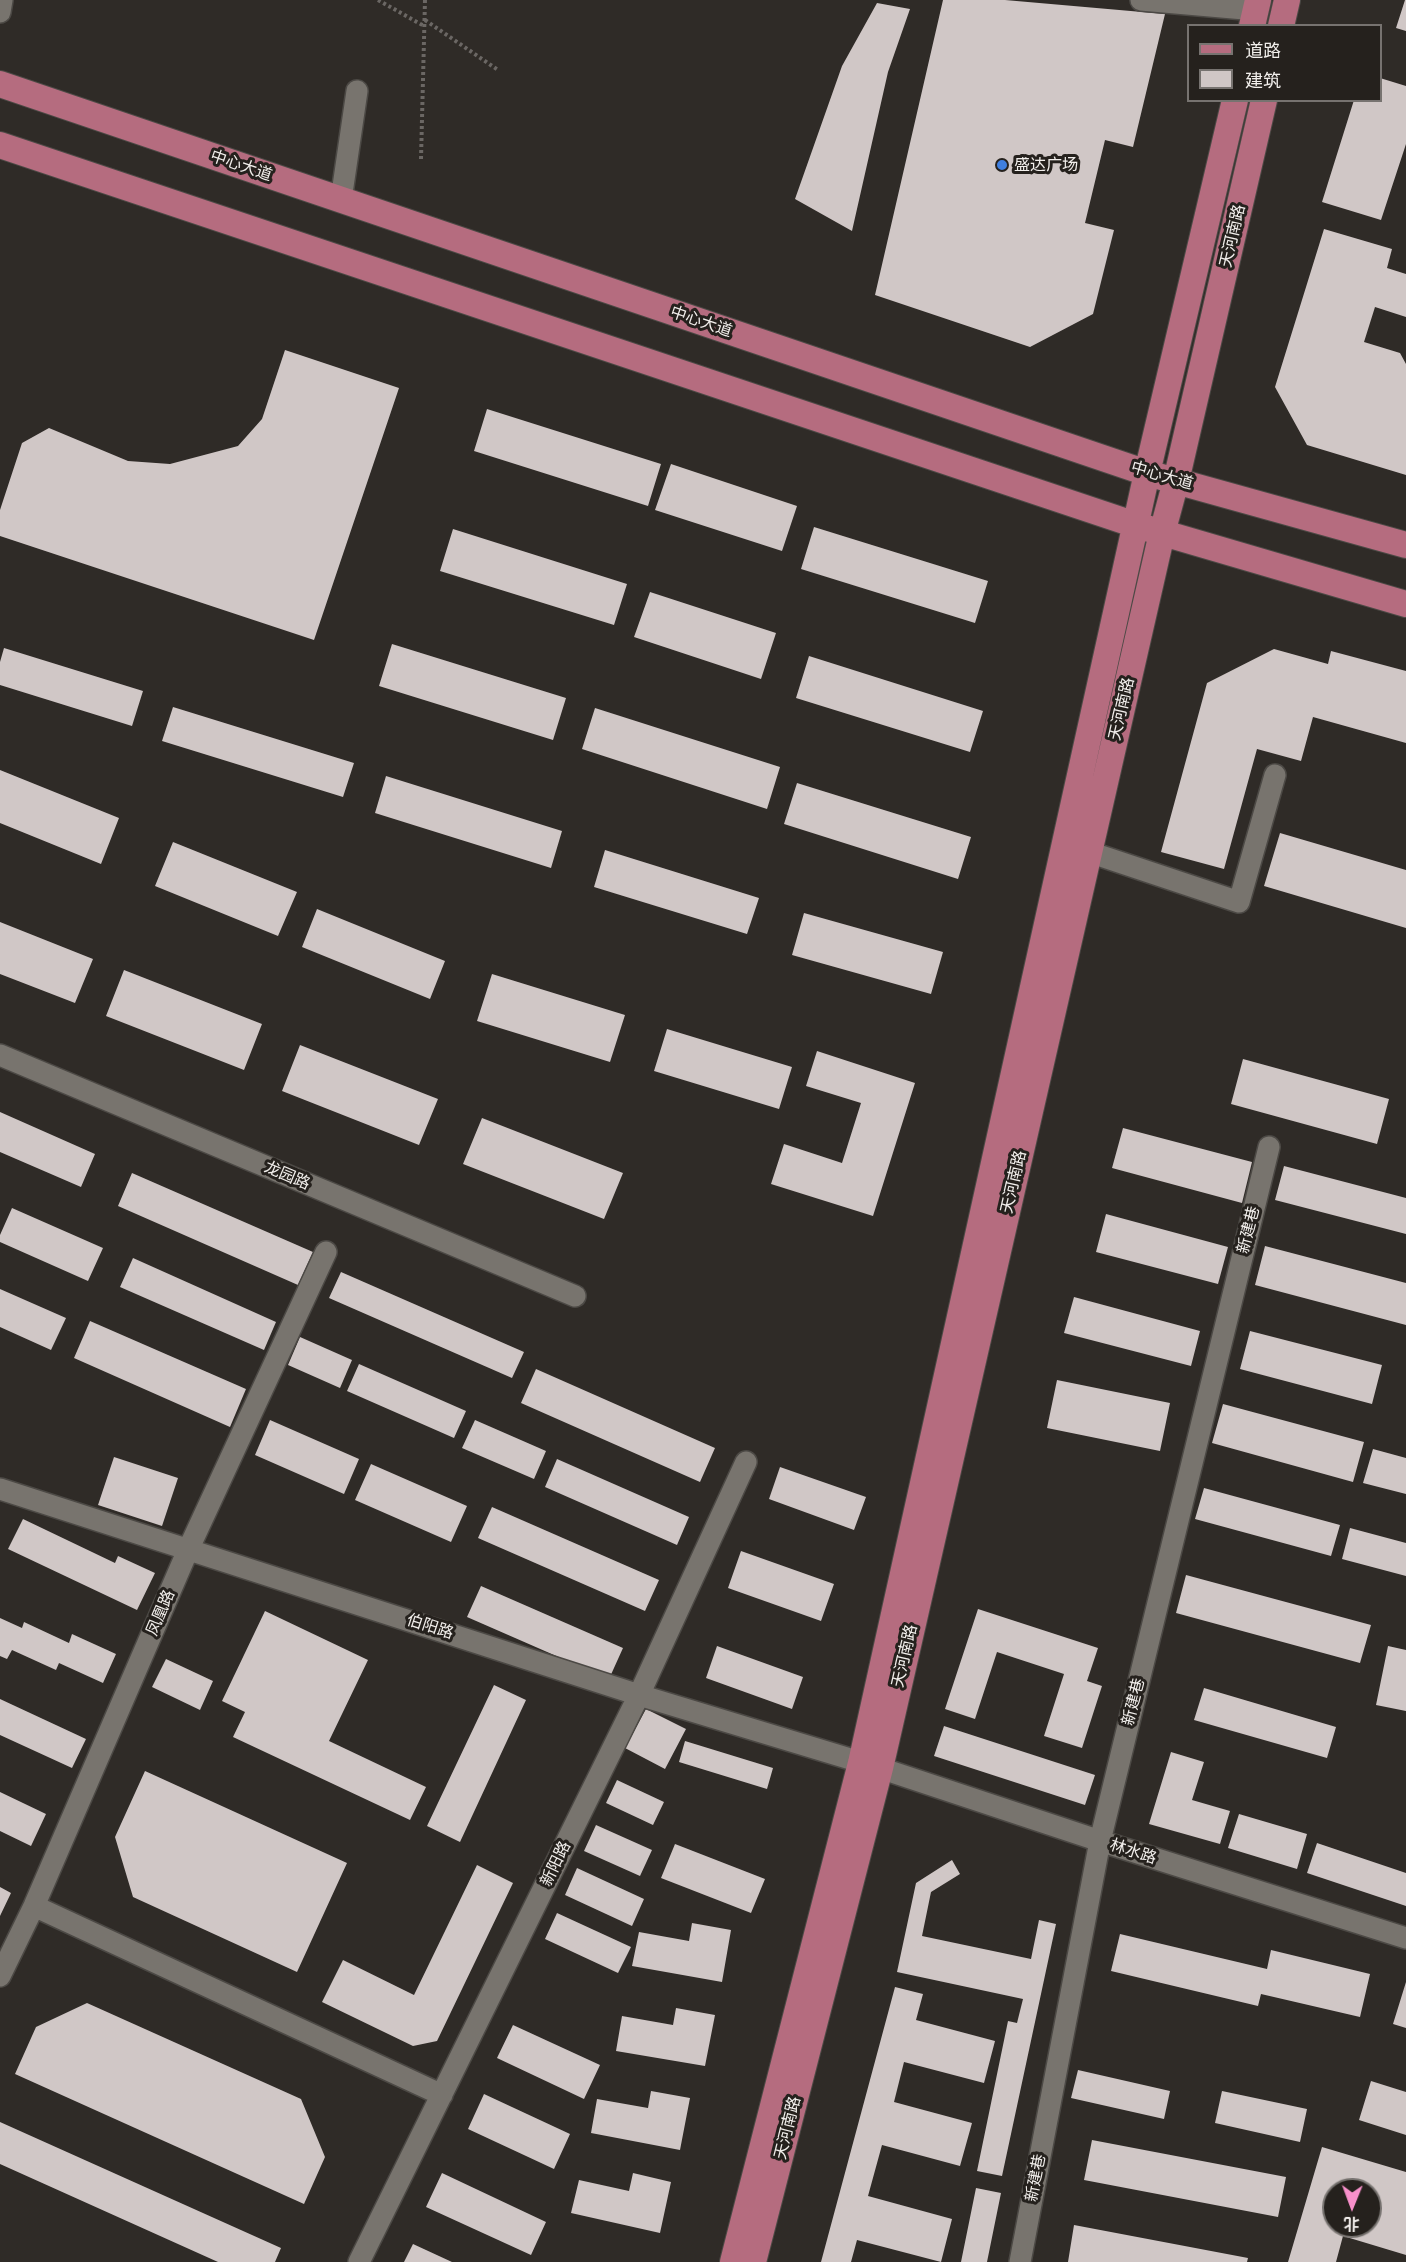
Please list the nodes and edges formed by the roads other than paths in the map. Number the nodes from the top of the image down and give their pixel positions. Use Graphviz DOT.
graph roads {
  1 [pos="2,0"];
  2 [pos="1141,0"];
  3 [pos="1287,0"];
  4 [pos="0,12"];
  5 [pos="1256,12"];
  6 [pos="1281,24"];
  7 [pos="0,84"];
  8 [pos="357,91"];
  9 [pos="1235,102"];
  10 [pos="1264,102"];
  11 [pos="0,145"];
  12 [pos="341,200"];
  13 [pos="1147,473"];
  14 [pos="1176,481"];
  15 [pos="1136,525"];
  16 [pos="1162,533"];
  17 [pos="1406,545"];
  18 [pos="1406,604"];
  19 [pos="1275,775"];
  20 [pos="1089,852"];
  21 [pos="0,1055"];
  22 [pos="1269,1147"];
  23 [pos="326,1252"];
  24 [pos="575,1296"];
  25 [pos="746,1462"];
  26 [pos="0,1489"];
  27 [pos="188,1550"];
  28 [pos="639,1695"];
  29 [pos="871,1765"];
  30 [pos="1100,1841"];
  31 [pos="34,1906"];
  32 [pos="1406,1938"];
  33 [pos="0,1976"];
  34 [pos="442,2095"];
  35 [pos="359,2262"];
  36 [pos="733,2262"];
  37 [pos="753,2262"];
  38 [pos="1020,2262"];
  1 -- 4 [label="street"];
  2 -- 5 [label="street"];
  3 -- 6 [label="main road"];
  7 -- 12 [label="main road, 中心大道"];
  8 -- 12 [label="street"];
  9 -- 13 [label="main road, 天河南路"];
  10 -- 14 [label="main road, 天河南路"];
  11 -- 15 [label="main road"];
  12 -- 13 [label="main road, 中心大道"];
  13 -- 14 [label="main road, 中心大道"];
  13 -- 15 [label="main road, 天河南路"];
  14 -- 16 [label="main road, 天河南路"];
  14 -- 17 [label="main road, 中心大道"];
  15 -- 16 [label="main road"];
  15 -- 29 [label="main road, 天河南路"];
  16 -- 18 [label="main road"];
  16 -- 20 [label="main road, 天河南路"];
  19 -- 20 [label="street"];
  20 -- 29 [label="main road, 天河南路"];
  21 -- 24 [label="street, 龙园路"];
  22 -- 30 [label="street, 新建巷"];
  23 -- 27 [label="street, 凤凰路"];
  25 -- 28 [label="street, 新阳路"];
  26 -- 27 [label="street, 伯阳路"];
  27 -- 28 [label="street, 伯阳路"];
  27 -- 31 [label="street, 凤凰路"];
  28 -- 29 [label="street, 伯阳路"];
  28 -- 34 [label="street, 新阳路"];
  29 -- 30 [label="street, 林水路"];
  29 -- 36 [label="main road, 天河南路"];
  29 -- 37 [label="main road, 天河南路"];
  30 -- 32 [label="street, 林水路"];
  30 -- 38 [label="street, 新建巷"];
  31 -- 33 [label="street, 凤凰路"];
  31 -- 34 [label="street"];
  34 -- 35 [label="street, 新阳路"];
}
